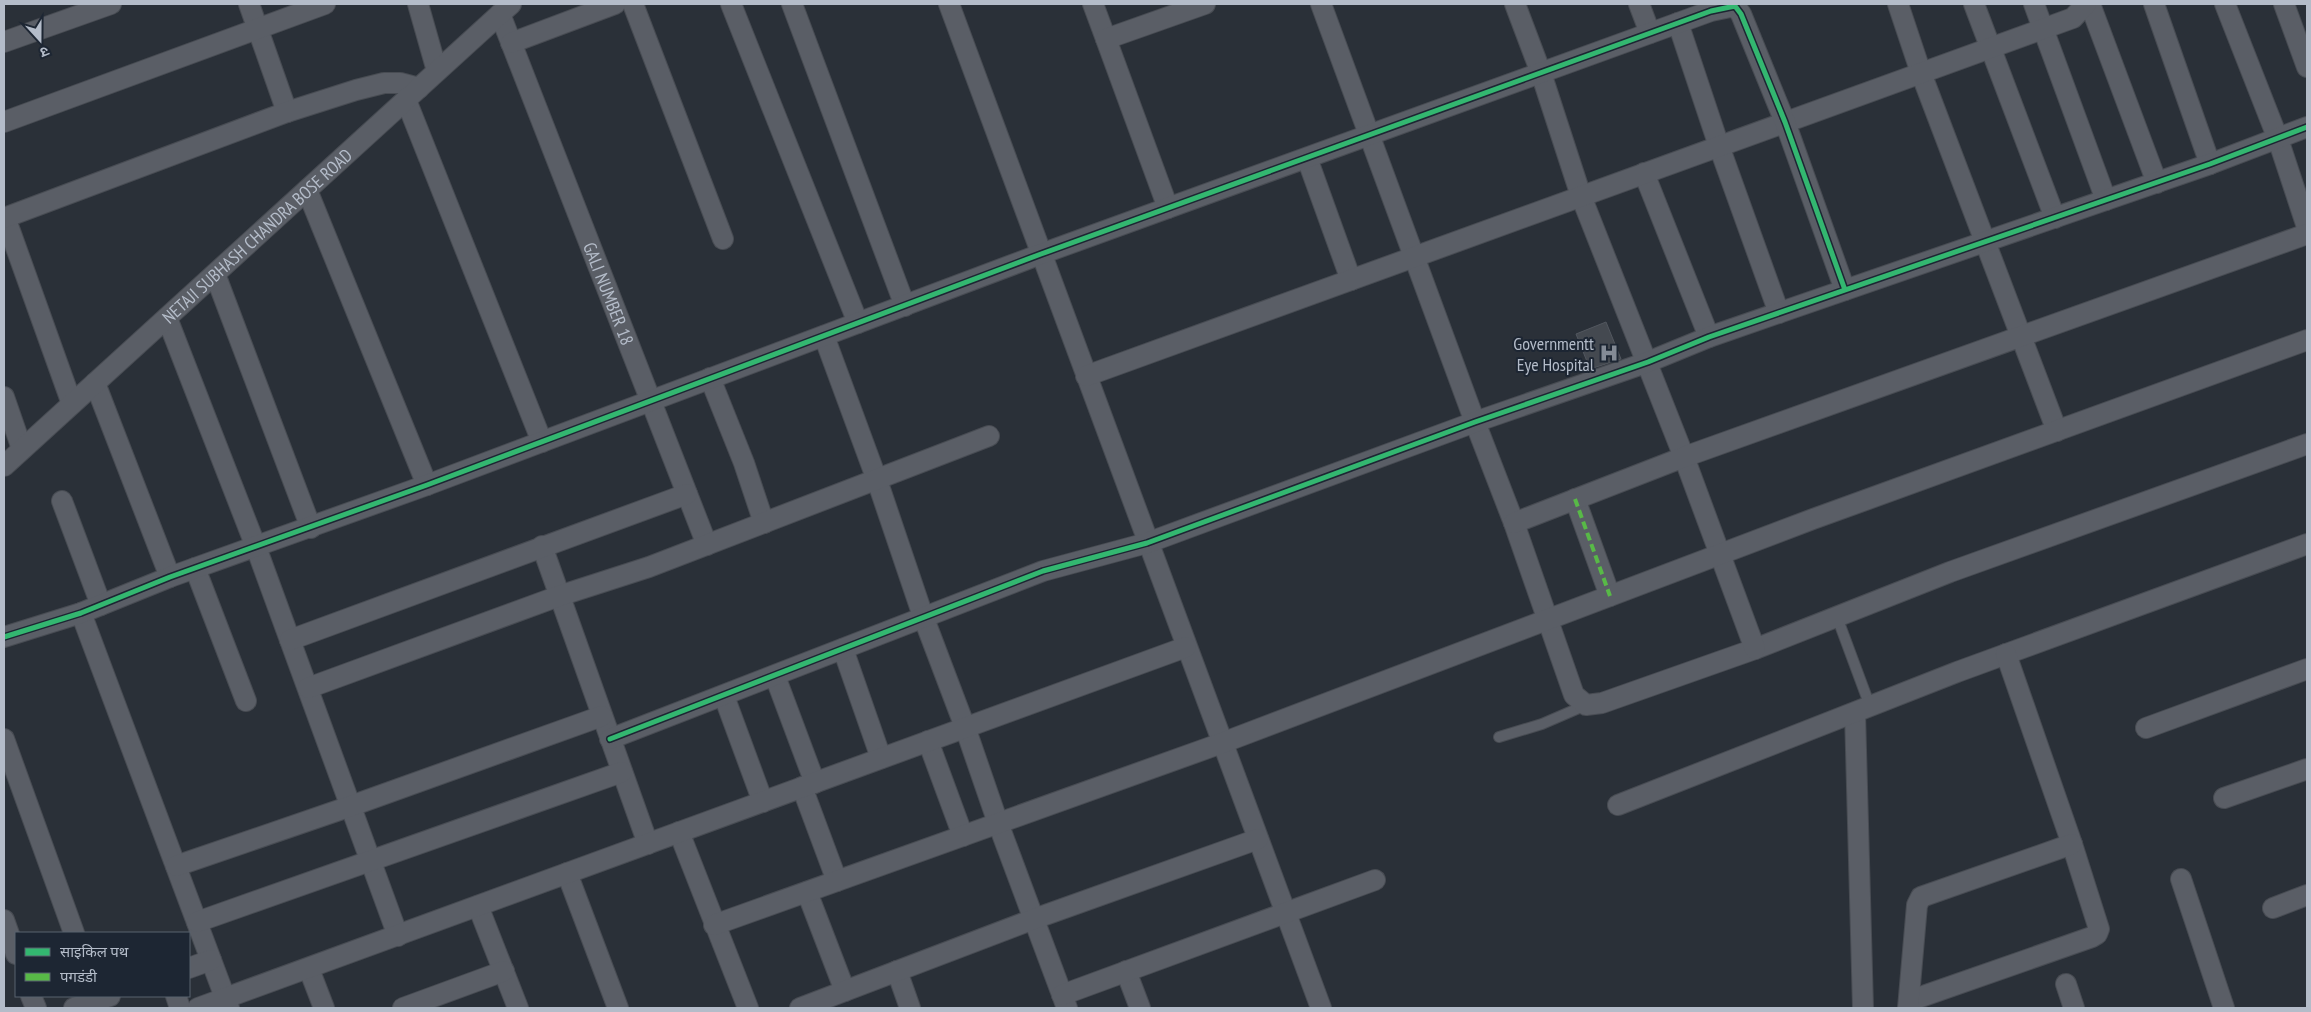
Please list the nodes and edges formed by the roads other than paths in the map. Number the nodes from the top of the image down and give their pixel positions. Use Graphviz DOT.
graph roads {
  1 [pos="249,4"];
  2 [pos="325,4"];
  3 [pos="418,4"];
  4 [pos="615,4"];
  5 [pos="633,4"];
  6 [pos="731,4"];
  7 [pos="792,4"];
  8 [pos="951,4"];
  9 [pos="1093,4"];
  10 [pos="1205,4"];
  11 [pos="1321,4"];
  12 [pos="1515,4"];
  13 [pos="1640,4"];
  14 [pos="1898,4"];
  15 [pos="1974,4"];
  16 [pos="2034,4"];
  17 [pos="2086,4"];
  18 [pos="2090,4"];
  19 [pos="2154,4"];
  20 [pos="2225,4"];
  21 [pos="2284,4"];
  22 [pos="100,6"];
  23 [pos="1710,7"];
  24 [pos="506,9"];
  25 [pos="1678,23"];
  26 [pos="2043,27"];
  27 [pos="258,30"];
  28 [pos="1650,33"];
  29 [pos="1106,39"];
  30 [pos="4,42"];
  31 [pos="511,43"];
  32 [pos="1990,47"];
  33 [pos="2307,67"];
  34 [pos="437,71"];
  35 [pos="1541,73"];
  36 [pos="1921,73"];
  37 [pos="412,94"];
  38 [pos="287,112"];
  39 [pos="4,122"];
  40 [pos="1785,122"];
  41 [pos="2307,127"];
  42 [pos="1370,135"];
  43 [pos="2278,139"];
  44 [pos="1719,146"];
  45 [pos="1307,158"];
  46 [pos="2210,164"];
  47 [pos="1644,173"];
  48 [pos="2157,183"];
  49 [pos="307,190"];
  50 [pos="1581,196"];
  51 [pos="2106,200"];
  52 [pos="1168,208"];
  53 [pos="4,218"];
  54 [pos="2055,218"];
  55 [pos="2307,227"];
  56 [pos="2307,234"];
  57 [pos="723,239"];
  58 [pos="1985,242"];
  59 [pos="1041,254"];
  60 [pos="1414,256"];
  61 [pos="215,274"];
  62 [pos="1351,280"];
  63 [pos="1845,290"];
  64 [pos="905,306"];
  65 [pos="1779,313"];
  66 [pos="167,318"];
  67 [pos="858,323"];
  68 [pos="2020,335"];
  69 [pos="824,336"];
  70 [pos="1709,337"];
  71 [pos="2307,340"];
  72 [pos="1648,362"];
  73 [pos="1086,376"];
  74 [pos="710,378"];
  75 [pos="95,383"];
  76 [pos="4,397"];
  77 [pos="652,400"];
  78 [pos="72,404"];
  79 [pos="1475,422"];
  80 [pos="2057,431"];
  81 [pos="989,436"];
  82 [pos="542,442"];
  83 [pos="2307,444"];
  84 [pos="22,449"];
  85 [pos="1684,457"];
  86 [pos="4,466"];
  87 [pos="877,480"];
  88 [pos="427,485"];
  89 [pos="687,494"];
  90 [pos="1575,499"];
  91 [pos="62,501"];
  92 [pos="764,523"];
  93 [pos="1514,523"];
  94 [pos="311,528"];
  95 [pos="1147,543"];
  96 [pos="2307,544"];
  97 [pos="707,545"];
  98 [pos="542,546"];
  99 [pos="256,547"];
  100 [pos="1721,554"];
  101 [pos="195,568"];
  102 [pos="170,578"];
  103 [pos="559,596"];
  104 [pos="1610,596"];
  105 [pos="101,605"];
  106 [pos="81,613"];
  107 [pos="923,616"];
  108 [pos="1837,617"];
  109 [pos="1547,620"];
  110 [pos="4,636"];
  111 [pos="290,640"];
  112 [pos="1186,647"];
  113 [pos="843,649"];
  114 [pos="1755,649"];
  115 [pos="2006,654"];
  116 [pos="2307,669"];
  117 [pos="775,676"];
  118 [pos="308,688"];
  119 [pos="724,696"];
  120 [pos="246,701"];
  121 [pos="1586,705"];
  122 [pos="1862,709"];
  123 [pos="602,716"];
  124 [pos="966,727"];
  125 [pos="2146,728"];
  126 [pos="1499,737"];
  127 [pos="4,739"];
  128 [pos="610,739"];
  129 [pos="928,741"];
  130 [pos="1222,743"];
  131 [pos="882,758"];
  132 [pos="2307,769"];
  133 [pos="622,772"];
  134 [pos="808,785"];
  135 [pos="2224,798"];
  136 [pos="763,802"];
  137 [pos="1618,805"];
  138 [pos="351,806"];
  139 [pos="998,823"];
  140 [pos="679,832"];
  141 [pos="963,836"];
  142 [pos="1258,839"];
  143 [pos="648,844"];
  144 [pos="2072,844"];
  145 [pos="371,860"];
  146 [pos="176,866"];
  147 [pos="567,873"];
  148 [pos="2181,879"];
  149 [pos="1375,880"];
  150 [pos="837,881"];
  151 [pos="808,892"];
  152 [pos="2307,895"];
  153 [pos="478,906"];
  154 [pos="2273,908"];
  155 [pos="1285,913"];
  156 [pos="1034,919"];
  157 [pos="4,920"];
  158 [pos="197,922"];
  159 [pos="714,925"];
  160 [pos="74,932"];
  161 [pos="398,936"];
  162 [pos="15,951"];
  163 [pos="211,960"];
  164 [pos="190,968"];
  165 [pos="309,969"];
  166 [pos="897,971"];
  167 [pos="1126,971"];
  168 [pos="504,972"];
  169 [pos="2066,984"];
  170 [pos="834,999"];
  171 [pos="101,1000"];
  172 [pos="1065,1002"];
  173 [pos="227,1004"];
  174 [pos="1909,1005"];
  175 [pos="74,1008"];
  176 [pos="198,1008"];
  177 [pos="324,1008"];
  178 [pos="403,1008"];
  179 [pos="518,1008"];
  180 [pos="618,1008"];
  181 [pos="748,1008"];
  182 [pos="800,1008"];
  183 [pos="910,1008"];
  184 [pos="1140,1008"];
  185 [pos="1321,1008"];
  186 [pos="1863,1008"];
  187 [pos="2074,1008"];
  188 [pos="2224,1008"];
  1 -- 27 [label="street"];
  2 -- 27 [label="street"];
  3 -- 34 [label="street"];
  4 -- 31 [label="street"];
  5 -- 57 [label="street"];
  6 -- 67 [label="street"];
  7 -- 64 [label="street"];
  8 -- 59 [label="street"];
  9 -- 29 [label="street"];
  10 -- 29 [label="street"];
  11 -- 42 [label="street"];
  12 -- 35 [label="street"];
  13 -- 28 [label="street"];
  14 -- 36 [label="street"];
  15 -- 32 [label="street"];
  16 -- 26 [label="street"];
  17 -- 26 [label="street"];
  18 -- 48 [label="street"];
  19 -- 46 [label="street"];
  20 -- 43 [label="street"];
  21 -- 33 [label="street"];
  22 -- 30 [label="street"];
  23 -- 25 [label="street"];
  23 -- 40 [label="street"];
  24 -- 31 [label="street, GALI NUMBER 18"];
  24 -- 34 [label="street, NETAJI SUBHASH CHANDRA BOSE ROAD"];
  25 -- 28 [label="street"];
  25 -- 44 [label="street"];
  26 -- 32 [label="street"];
  26 -- 51 [label="street"];
  27 -- 38 [label="street"];
  27 -- 39 [label="street"];
  28 -- 35 [label="street"];
  29 -- 52 [label="street"];
  31 -- 77 [label="street, GALI NUMBER 18"];
  32 -- 36 [label="street"];
  32 -- 54 [label="street"];
  34 -- 37 [label="street, NETAJI SUBHASH CHANDRA BOSE ROAD"];
  35 -- 42 [label="street"];
  35 -- 50 [label="street"];
  36 -- 40 [label="street"];
  36 -- 58 [label="street"];
  37 -- 38 [label="street"];
  37 -- 49 [label="street, NETAJI SUBHASH CHANDRA BOSE ROAD"];
  37 -- 82 [label="street"];
  38 -- 53 [label="street"];
  40 -- 44 [label="street"];
  40 -- 63 [label="street"];
  41 -- 43 [label="street"];
  42 -- 45 [label="street"];
  42 -- 60 [label="street"];
  43 -- 46 [label="street"];
  43 -- 55 [label="street"];
  44 -- 47 [label="street"];
  44 -- 65 [label="street"];
  45 -- 52 [label="street"];
  45 -- 62 [label="street"];
  46 -- 48 [label="street"];
  47 -- 50 [label="street"];
  47 -- 70 [label="street"];
  48 -- 51 [label="street"];
  49 -- 61 [label="street, NETAJI SUBHASH CHANDRA BOSE ROAD"];
  49 -- 88 [label="street"];
  50 -- 60 [label="street"];
  50 -- 72 [label="street"];
  51 -- 54 [label="street"];
  52 -- 59 [label="street"];
  53 -- 78 [label="street"];
  54 -- 58 [label="street"];
  56 -- 68 [label="street"];
  58 -- 63 [label="street"];
  58 -- 68 [label="street"];
  59 -- 64 [label="street"];
  59 -- 73 [label="street"];
  60 -- 62 [label="street"];
  60 -- 79 [label="street"];
  61 -- 66 [label="street, NETAJI SUBHASH CHANDRA BOSE ROAD"];
  61 -- 94 [label="street"];
  62 -- 73 [label="street"];
  63 -- 65 [label="street"];
  64 -- 67 [label="street"];
  65 -- 70 [label="street"];
  66 -- 75 [label="street, NETAJI SUBHASH CHANDRA BOSE ROAD"];
  66 -- 99 [label="street"];
  67 -- 69 [label="street"];
  68 -- 80 [label="street"];
  68 -- 85 [label="street"];
  69 -- 74 [label="street"];
  69 -- 87 [label="street"];
  70 -- 72 [label="street"];
  71 -- 80 [label="street"];
  72 -- 79 [label="street"];
  72 -- 85 [label="street"];
  73 -- 95 [label="street"];
  74 -- 77 [label="street"];
  74 -- 92 [label="street"];
  75 -- 78 [label="street, NETAJI SUBHASH CHANDRA BOSE ROAD"];
  75 -- 102 [label="street"];
  76 -- 84 [label="street"];
  77 -- 82 [label="street"];
  77 -- 89 [label="street, GALI NUMBER 18"];
  78 -- 84 [label="street, NETAJI SUBHASH CHANDRA BOSE ROAD"];
  79 -- 93 [label="street"];
  79 -- 95 [label="street"];
  80 -- 100 [label="street"];
  81 -- 87 [label="street"];
  82 -- 88 [label="street"];
  83 -- 108 [label="street"];
  84 -- 86 [label="street, NETAJI SUBHASH CHANDRA BOSE ROAD"];
  85 -- 90 [label="street"];
  85 -- 100 [label="street"];
  87 -- 92 [label="street"];
  87 -- 107 [label="street"];
  88 -- 94 [label="street"];
  89 -- 97 [label="street, GALI NUMBER 18"];
  89 -- 98 [label="street"];
  90 -- 93 [label="street"];
  90 -- 104 [label="street"];
  91 -- 105 [label="street"];
  92 -- 97 [label="street"];
  93 -- 109 [label="street"];
  94 -- 99 [label="street"];
  95 -- 107 [label="street"];
  95 -- 112 [label="street"];
  96 -- 115 [label="street"];
  97 -- 103 [label="street"];
  98 -- 103 [label="street"];
  98 -- 111 [label="street"];
  99 -- 101 [label="street"];
  99 -- 111 [label="street"];
  100 -- 104 [label="street"];
  100 -- 114 [label="street"];
  101 -- 102 [label="street"];
  101 -- 120 [label="street"];
  102 -- 105 [label="street"];
  103 -- 118 [label="street"];
  103 -- 123 [label="street"];
  104 -- 109 [label="street"];
  105 -- 106 [label="street"];
  106 -- 110 [label="street"];
  106 -- 146 [label="street"];
  107 -- 113 [label="street"];
  107 -- 124 [label="street"];
  108 -- 114 [label="street"];
  108 -- 122 [label="lane"];
  109 -- 121 [label="street"];
  109 -- 130 [label="street"];
  111 -- 118 [label="street"];
  112 -- 124 [label="street"];
  112 -- 130 [label="street"];
  113 -- 117 [label="street"];
  113 -- 131 [label="street"];
  114 -- 121 [label="street"];
  115 -- 122 [label="street"];
  115 -- 144 [label="street"];
  116 -- 125 [label="street"];
  117 -- 119 [label="street"];
  117 -- 134 [label="street"];
  118 -- 138 [label="street"];
  119 -- 128 [label="street"];
  119 -- 136 [label="street"];
  121 -- 126 [label="lane"];
  122 -- 137 [label="street"];
  122 -- 186 [label="street"];
  123 -- 128 [label="street"];
  123 -- 138 [label="street"];
  124 -- 129 [label="street"];
  124 -- 139 [label="street"];
  127 -- 160 [label="street"];
  128 -- 133 [label="street"];
  129 -- 131 [label="street"];
  129 -- 141 [label="street"];
  130 -- 139 [label="street"];
  130 -- 142 [label="street"];
  131 -- 134 [label="street"];
  132 -- 135 [label="street"];
  133 -- 143 [label="street"];
  133 -- 145 [label="street"];
  134 -- 136 [label="street"];
  134 -- 150 [label="street"];
  136 -- 140 [label="street"];
  138 -- 145 [label="street"];
  138 -- 146 [label="street"];
  139 -- 141 [label="street"];
  139 -- 156 [label="street"];
  140 -- 143 [label="street"];
  140 -- 159 [label="street"];
  141 -- 150 [label="street"];
  142 -- 155 [label="street"];
  142 -- 156 [label="street"];
  143 -- 147 [label="street"];
  144 -- 174 [label="street"];
  144 -- 174 [label="street"];
  145 -- 158 [label="street"];
  145 -- 161 [label="street"];
  146 -- 158 [label="street"];
  147 -- 153 [label="street"];
  147 -- 180 [label="street"];
  148 -- 188 [label="street"];
  149 -- 155 [label="street"];
  150 -- 151 [label="street"];
  151 -- 159 [label="street"];
  151 -- 170 [label="street"];
  152 -- 154 [label="street"];
  153 -- 161 [label="street"];
  153 -- 168 [label="street"];
  155 -- 167 [label="street"];
  155 -- 185 [label="street"];
  156 -- 166 [label="street"];
  156 -- 172 [label="street"];
  157 -- 162 [label="street"];
  158 -- 163 [label="street"];
  159 -- 181 [label="street"];
  161 -- 165 [label="street"];
  163 -- 164 [label="street"];
  163 -- 173 [label="street"];
  165 -- 173 [label="street"];
  165 -- 177 [label="street"];
  166 -- 170 [label="street"];
  166 -- 183 [label="street"];
  167 -- 172 [label="street"];
  167 -- 184 [label="street"];
  168 -- 178 [label="street"];
  168 -- 179 [label="street"];
  169 -- 187 [label="street"];
  170 -- 182 [label="street"];
  171 -- 175 [label="street"];
  173 -- 176 [label="street"];
}
